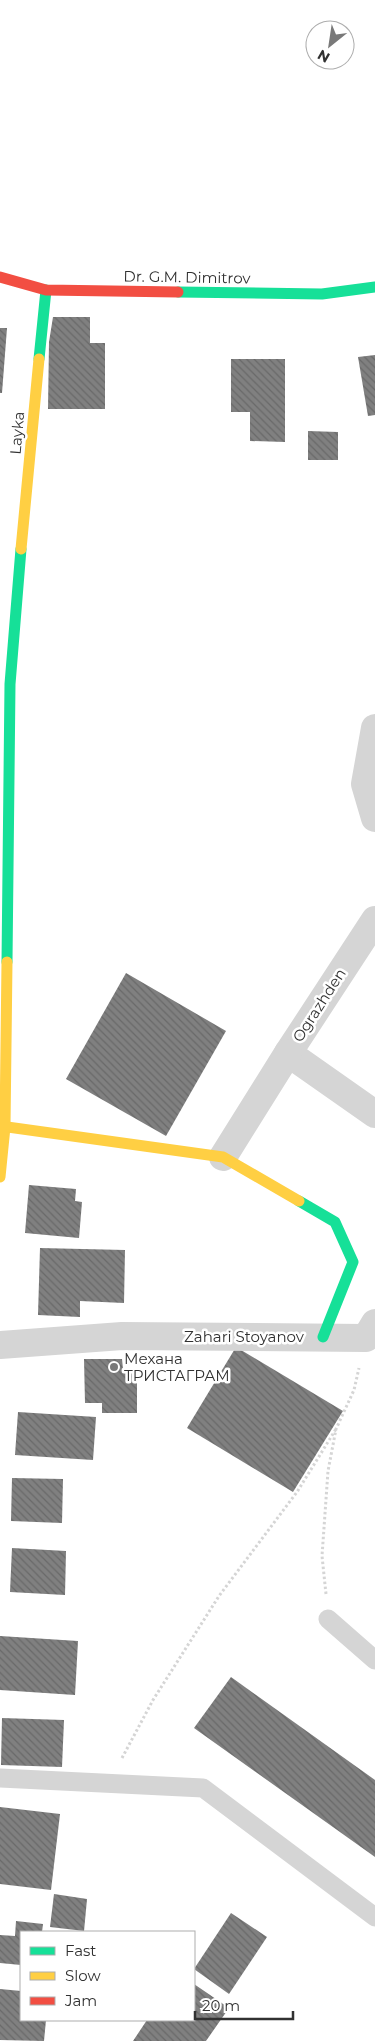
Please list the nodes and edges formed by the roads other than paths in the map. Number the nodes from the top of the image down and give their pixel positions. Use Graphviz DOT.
graph roads {
  1 [pos="0,277"];
  2 [pos="375,287"];
  3 [pos="46,290"];
  4 [pos="375,728"];
  5 [pos="375,818"];
  6 [pos="375,920"];
  7 [pos="288,1052"];
  8 [pos="375,1114"];
  9 [pos="2,1127"];
  10 [pos="223,1157"];
  11 [pos="0,1177"];
  12 [pos="370,1330"];
  13 [pos="323,1337"];
  14 [pos="0,1345"];
  15 [pos="328,1619"];
  16 [pos="375,1660"];
  17 [pos="0,1778"];
  18 [pos="375,1917"];
  1 -- 3 [label="street, Dr. G.M. Dimitrov"];
  2 -- 3 [label="street, Dr. G.M. Dimitrov"];
  3 -- 9 [label="street, Layka"];
  4 -- 5 [label="street"];
  6 -- 7 [label="street, Ograzhden"];
  7 -- 8 [label="street, Ograzhden"];
  7 -- 10 [label="street"];
  9 -- 10 [label="street"];
  9 -- 11 [label="street, Layka"];
  10 -- 13 [label="street"];
  12 -- 13 [label="street, Zahari Stoyanov"];
  13 -- 14 [label="street, Zahari Stoyanov"];
  15 -- 16 [label="lane"];
  17 -- 18 [label="lane"];
}
